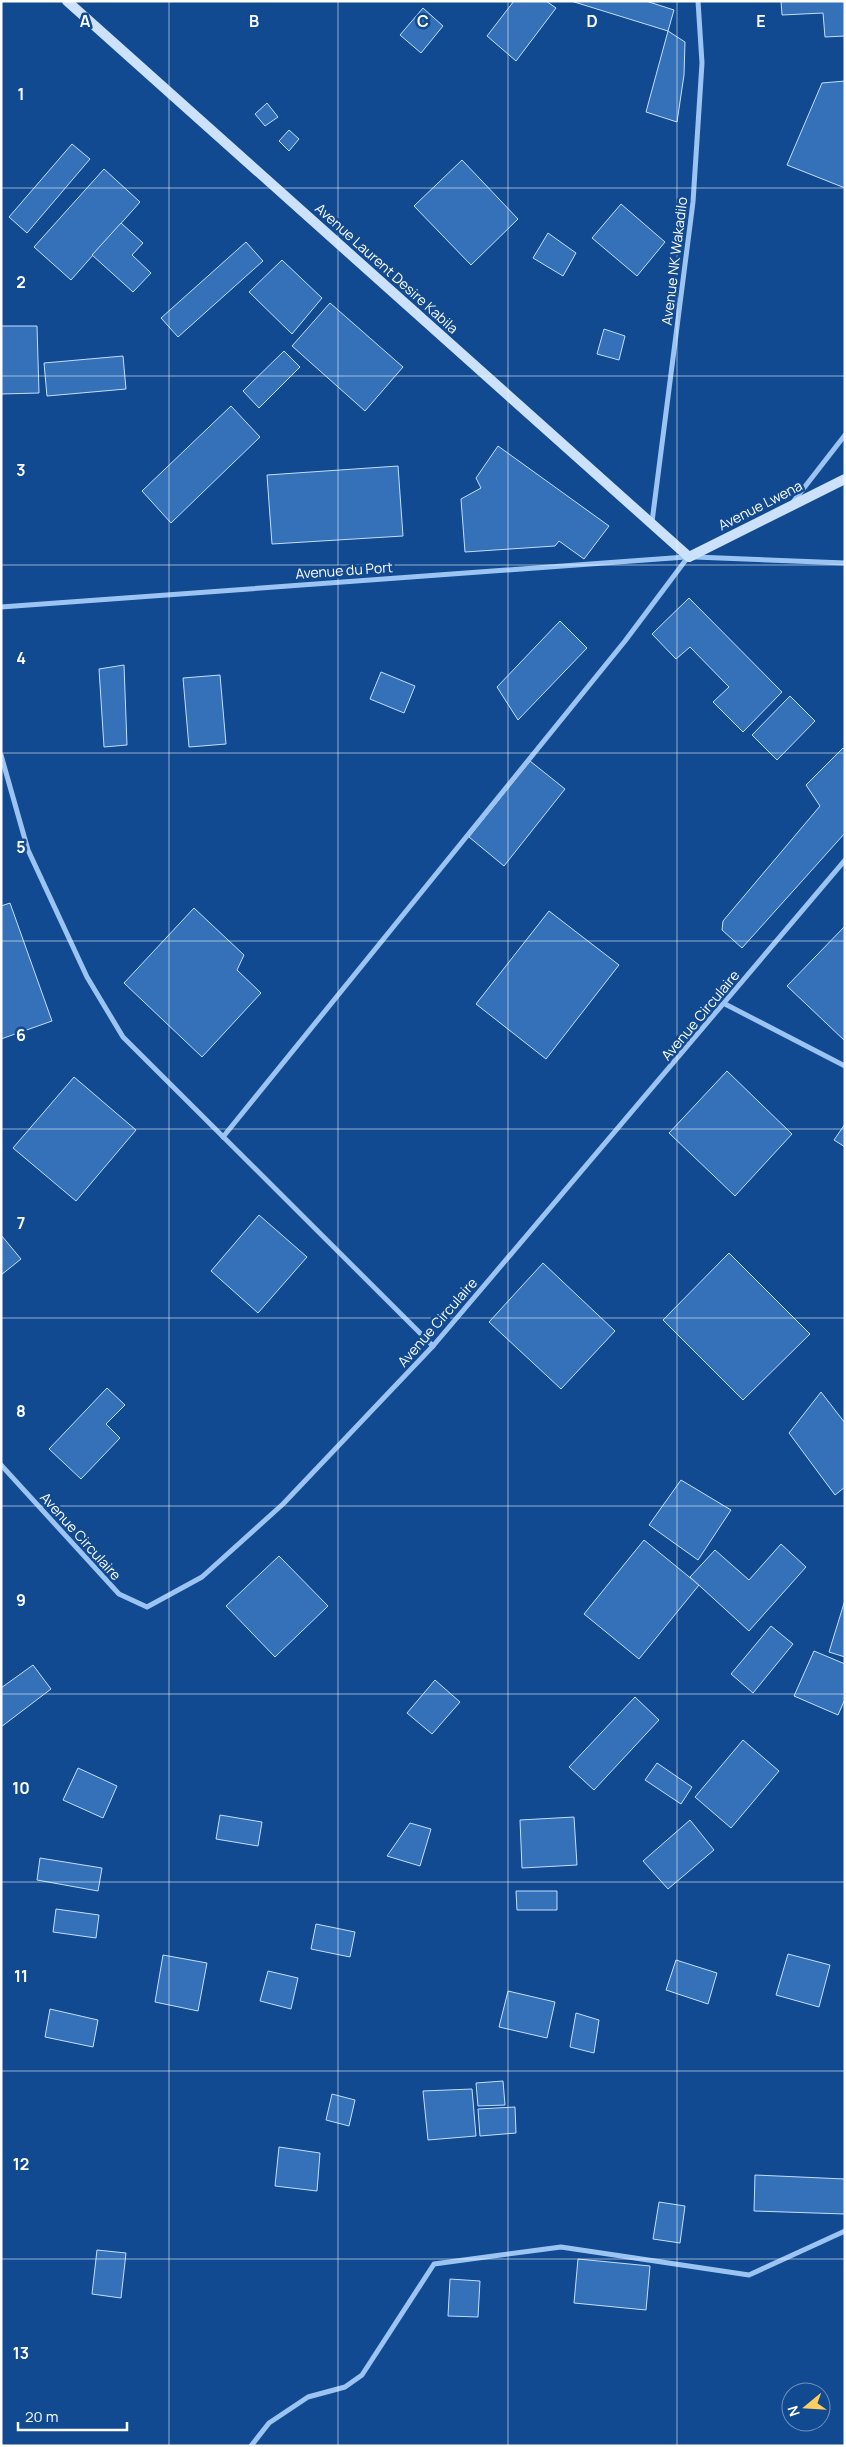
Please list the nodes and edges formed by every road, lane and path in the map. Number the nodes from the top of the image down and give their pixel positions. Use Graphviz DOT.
graph roads {
  1 [pos="67,1"];
  2 [pos="698,1"];
  3 [pos="845,436"];
  4 [pos="845,479"];
  5 [pos="792,504"];
  6 [pos="652,523"];
  7 [pos="689,556"];
  8 [pos="845,563"];
  9 [pos="1,607"];
  10 [pos="1,755"];
  11 [pos="845,860"];
  12 [pos="725,1004"];
  13 [pos="845,1066"];
  14 [pos="223,1137"];
  15 [pos="433,1346"];
  16 [pos="1,1465"];
  17 [pos="845,2231"];
  18 [pos="251,2446"];
  1 -- 6 [label="main road, Avenue Laurent Desire Kabila"];
  2 -- 6 [label="street, Avenue NK Wakadilo"];
  3 -- 5 [label="street"];
  4 -- 5 [label="main road, Avenue Lwena"];
  5 -- 7 [label="main road, Avenue Lwena"];
  6 -- 7 [label="main road, Avenue Laurent Desire Kabila"];
  7 -- 8 [label="street, Avenue du Port"];
  7 -- 9 [label="street, Avenue du Port"];
  7 -- 14 [label="street"];
  10 -- 14 [label="street"];
  11 -- 12 [label="street, Avenue Circulaire"];
  12 -- 13 [label="street"];
  12 -- 15 [label="street, Avenue Circulaire"];
  14 -- 15 [label="street"];
  15 -- 16 [label="street, Avenue Circulaire"];
  17 -- 18 [label="street"];
}
